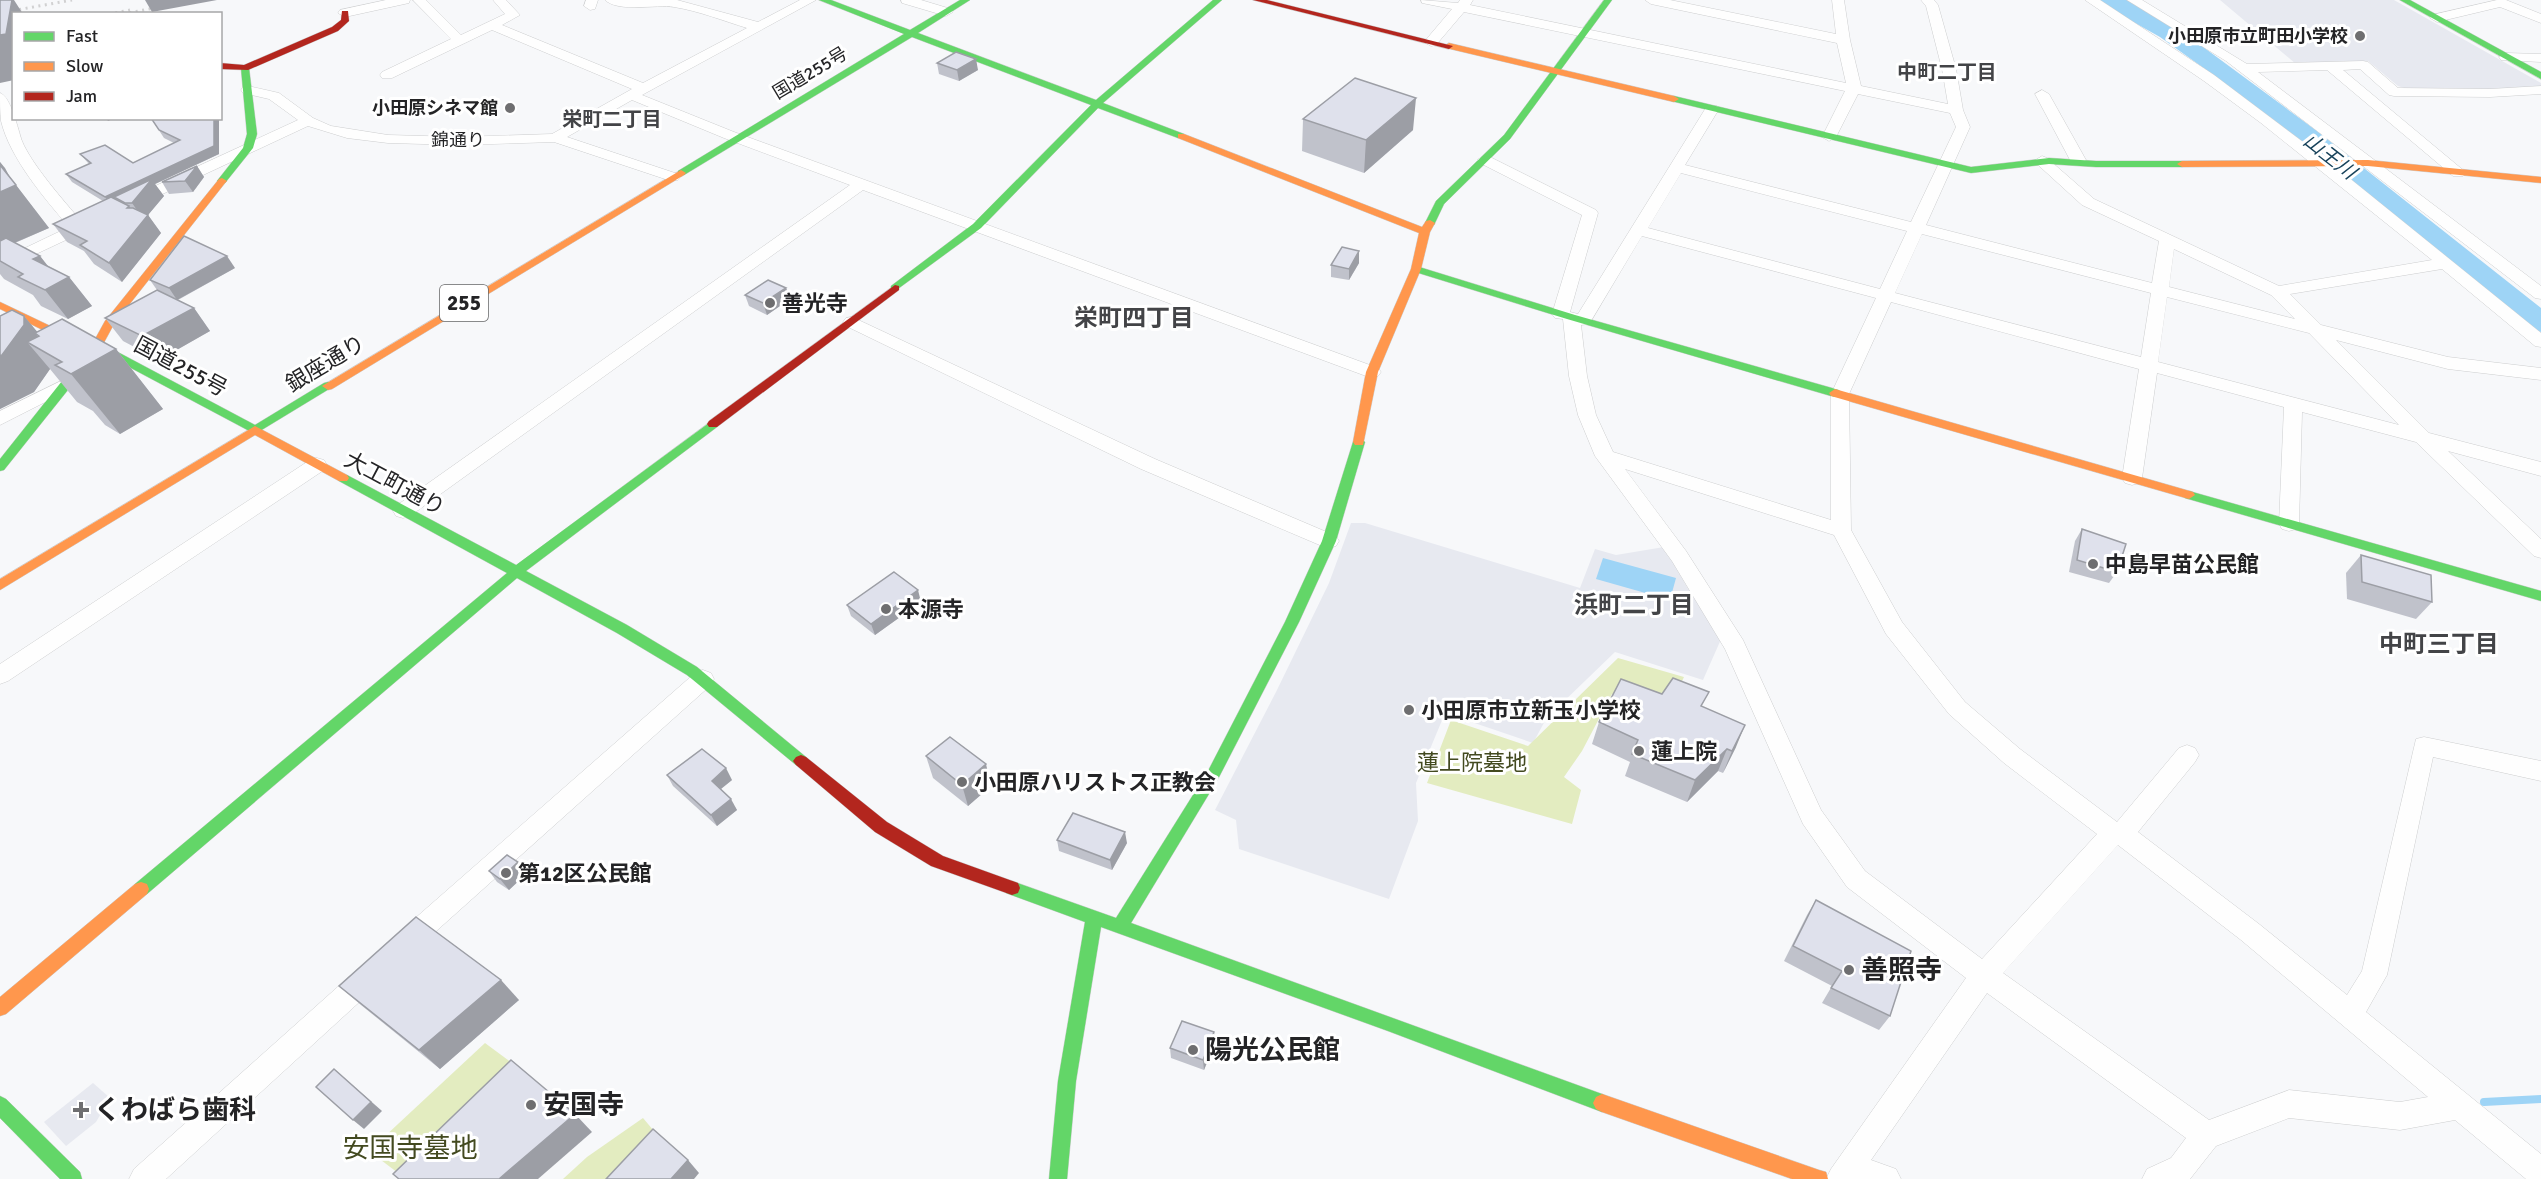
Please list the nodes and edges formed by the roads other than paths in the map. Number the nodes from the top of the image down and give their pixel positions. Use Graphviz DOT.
graph roads {
  1 [pos="404,0"];
  2 [pos="419,0"];
  3 [pos="499,0"];
  4 [pos="611,0"];
  5 [pos="810,0"];
  6 [pos="823,0"];
  7 [pos="907,0"];
  8 [pos="966,0"];
  9 [pos="1218,0"];
  10 [pos="1260,0"];
  11 [pos="1427,0"];
  12 [pos="1608,0"];
  13 [pos="1652,0"];
  14 [pos="1838,0"];
  15 [pos="1927,0"];
  16 [pos="2091,0"];
  17 [pos="2133,0"];
  18 [pos="2404,0"];
  19 [pos="668,1"];
  20 [pos="1464,3"];
  21 [pos="946,12"];
  22 [pos="345,13"];
  23 [pos="2437,18"];
  24 [pos="2541,19"];
  25 [pos="493,26"];
  26 [pos="759,27"];
  27 [pos="910,33"];
  28 [pos="1586,33"];
  29 [pos="460,40"];
  30 [pos="1843,40"];
  31 [pos="1431,42"];
  32 [pos="2506,57"];
  33 [pos="2541,58"];
  34 [pos="222,66"];
  35 [pos="2330,66"];
  36 [pos="245,68"];
  37 [pos="2244,68"];
  38 [pos="1556,72"];
  39 [pos="387,75"];
  40 [pos="2541,76"];
  41 [pos="1854,88"];
  42 [pos="248,90"];
  43 [pos="2541,90"];
  44 [pos="636,91"];
  45 [pos="2042,94"];
  46 [pos="0,97"];
  47 [pos="1098,104"];
  48 [pos="1712,108"];
  49 [pos="1956,110"];
  50 [pos="9,116"];
  51 [pos="308,121"];
  52 [pos="1829,137"];
  53 [pos="555,138"];
  54 [pos="736,138"];
  55 [pos="248,148"];
  56 [pos="1485,160"];
  57 [pos="2078,160"];
  58 [pos="2042,161"];
  59 [pos="2325,163"];
  60 [pos="2366,163"];
  61 [pos="1947,165"];
  62 [pos="1676,167"];
  63 [pos="2458,173"];
  64 [pos="673,177"];
  65 [pos="2541,180"];
  66 [pos="863,183"];
  67 [pos="122,208"];
  68 [pos="100,218"];
  69 [pos="977,226"];
  70 [pos="79,228"];
  71 [pos="1917,228"];
  72 [pos="1638,230"];
  73 [pos="1425,232"];
  74 [pos="2167,241"];
  75 [pos="2445,263"];
  76 [pos="0,266"];
  77 [pos="1416,269"];
  78 [pos="2520,278"];
  79 [pos="2541,279"];
  80 [pos="2158,289"];
  81 [pos="2277,291"];
  82 [pos="2541,294"];
  83 [pos="1887,296"];
  84 [pos="0,304"];
  85 [pos="1572,317"];
  86 [pos="852,322"];
  87 [pos="2314,328"];
  88 [pos="2541,342"];
  89 [pos="97,345"];
  90 [pos="2150,366"];
  91 [pos="1372,372"];
  92 [pos="2541,374"];
  93 [pos="66,384"];
  94 [pos="1840,394"];
  95 [pos="2293,404"];
  96 [pos="0,419"];
  97 [pos="255,430"];
  98 [pos="2424,438"];
  99 [pos="1605,456"];
  100 [pos="317,465"];
  101 [pos="0,467"];
  102 [pos="2541,469"];
  103 [pos="2133,478"];
  104 [pos="403,511"];
  105 [pos="2289,524"];
  106 [pos="1841,530"];
  107 [pos="1329,542"];
  108 [pos="2541,551"];
  109 [pos="516,572"];
  110 [pos="0,585"];
  111 [pos="2541,596"];
  112 [pos="0,675"];
  113 [pos="702,679"];
  114 [pos="2187,755"];
  115 [pos="2541,771"];
  116 [pos="2118,834"];
  117 [pos="1094,918"];
  118 [pos="1120,927"];
  119 [pos="1983,975"];
  120 [pos="0,1008"];
  121 [pos="2350,1014"];
  122 [pos="0,1105"];
  123 [pos="2460,1105"];
  124 [pos="2206,1135"];
  125 [pos="2541,1173"];
  126 [pos="1845,1174"];
  127 [pos="74,1179"];
  128 [pos="144,1179"];
  129 [pos="1058,1179"];
  130 [pos="1819,1179"];
  131 [pos="1886,1179"];
  132 [pos="2157,1179"];
  1 -- 22 [label="street"];
  2 -- 29 [label="street"];
  3 -- 25 [label="street"];
  4 -- 19 [label="street"];
  5 -- 26 [label="street"];
  6 -- 27 [label="main road"];
  7 -- 21 [label="street"];
  8 -- 21 [label="main road, 国道255号 / 255"];
  9 -- 47 [label="main road"];
  10 -- 31 [label="main road"];
  11 -- 20 [label="street"];
  12 -- 28 [label="main road"];
  13 -- 30 [label="street"];
  14 -- 30 [label="street"];
  15 -- 49 [label="street"];
  16 -- 59 [label="street"];
  17 -- 37 [label="street"];
  18 -- 23 [label="main road"];
  19 -- 26 [label="street"];
  20 -- 28 [label="street"];
  20 -- 31 [label="street"];
  21 -- 27 [label="main road, 国道255号 / 255"];
  22 -- 36 [label="main road"];
  23 -- 24 [label="street"];
  23 -- 32 [label="main road"];
  25 -- 29 [label="street"];
  25 -- 44 [label="street"];
  26 -- 44 [label="street"];
  27 -- 47 [label="main road"];
  27 -- 54 [label="main road, 国道255号 / 255"];
  28 -- 38 [label="main road"];
  28 -- 41 [label="street"];
  29 -- 39 [label="street"];
  30 -- 41 [label="street"];
  31 -- 38 [label="main road"];
  32 -- 33 [label="street"];
  32 -- 40 [label="main road"];
  34 -- 36 [label="main road"];
  35 -- 37 [label="street"];
  35 -- 43 [label="street"];
  35 -- 63 [label="street"];
  36 -- 42 [label="main road"];
  37 -- 60 [label="street"];
  38 -- 48 [label="main road"];
  38 -- 56 [label="main road"];
  41 -- 49 [label="street"];
  41 -- 52 [label="street"];
  42 -- 51 [label="street, 錦通り"];
  42 -- 55 [label="main road"];
  44 -- 53 [label="street"];
  44 -- 54 [label="street"];
  45 -- 57 [label="street"];
  46 -- 50 [label="street"];
  47 -- 69 [label="main road"];
  47 -- 73 [label="main road"];
  48 -- 52 [label="main road"];
  48 -- 62 [label="street"];
  49 -- 61 [label="street"];
  50 -- 70 [label="street"];
  51 -- 53 [label="street, 錦通り"];
  51 -- 55 [label="street"];
  52 -- 61 [label="main road"];
  53 -- 64 [label="street, 錦通り"];
  54 -- 64 [label="main road, 国道255号 / 255"];
  54 -- 66 [label="street"];
  55 -- 67 [label="street"];
  55 -- 89 [label="main road"];
  56 -- 73 [label="main road"];
  56 -- 85 [label="street"];
  57 -- 58 [label="main road"];
  57 -- 59 [label="main road"];
  58 -- 61 [label="main road"];
  58 -- 74 [label="street"];
  59 -- 60 [label="main road"];
  59 -- 75 [label="street"];
  60 -- 63 [label="main road"];
  60 -- 78 [label="street"];
  61 -- 71 [label="street"];
  62 -- 71 [label="street"];
  62 -- 72 [label="street"];
  63 -- 65 [label="main road"];
  64 -- 97 [label="main road, 銀座通り / 255"];
  66 -- 69 [label="street"];
  66 -- 104 [label="street"];
  68 -- 70 [label="street"];
  69 -- 86 [label="main road"];
  69 -- 91 [label="street"];
  70 -- 76 [label="street"];
  71 -- 80 [label="street"];
  71 -- 83 [label="street"];
  72 -- 83 [label="street"];
  72 -- 85 [label="street"];
  73 -- 77 [label="main road"];
  74 -- 80 [label="street"];
  74 -- 81 [label="street"];
  75 -- 81 [label="street"];
  75 -- 88 [label="street"];
  77 -- 85 [label="main road"];
  77 -- 91 [label="main road"];
  78 -- 79 [label="street"];
  78 -- 82 [label="street"];
  80 -- 87 [label="street"];
  80 -- 90 [label="street"];
  81 -- 87 [label="street"];
  83 -- 90 [label="street"];
  83 -- 94 [label="street"];
  84 -- 89 [label="main road, 国道255号"];
  85 -- 94 [label="main road"];
  85 -- 99 [label="street"];
  86 -- 107 [label="street"];
  86 -- 109 [label="main road"];
  87 -- 92 [label="street"];
  87 -- 98 [label="street"];
  89 -- 93 [label="main road"];
  89 -- 97 [label="main road, 国道255号"];
  90 -- 95 [label="street"];
  90 -- 103 [label="street"];
  91 -- 107 [label="main road"];
  93 -- 96 [label="street"];
  93 -- 101 [label="main road"];
  94 -- 103 [label="main road"];
  94 -- 106 [label="street"];
  95 -- 98 [label="street"];
  95 -- 105 [label="street"];
  97 -- 100 [label="main road, 大工町通り"];
  97 -- 110 [label="main road, 銀座通り"];
  98 -- 102 [label="street"];
  98 -- 108 [label="street"];
  99 -- 106 [label="street"];
  99 -- 119 [label="street"];
  100 -- 104 [label="main road, 大工町通り"];
  100 -- 112 [label="street"];
  103 -- 105 [label="main road"];
  104 -- 109 [label="main road, 大工町通り"];
  105 -- 111 [label="main road"];
  106 -- 116 [label="street"];
  107 -- 118 [label="main road"];
  109 -- 113 [label="main road, 大工町通り"];
  109 -- 120 [label="main road"];
  113 -- 117 [label="main road, 大工町通り"];
  113 -- 128 [label="street"];
  114 -- 116 [label="street"];
  115 -- 121 [label="street"];
  116 -- 119 [label="street"];
  116 -- 121 [label="street"];
  117 -- 118 [label="main road, 大工町通り"];
  117 -- 129 [label="main road"];
  118 -- 130 [label="main road, 大工町通り"];
  119 -- 124 [label="street"];
  119 -- 126 [label="street"];
  121 -- 123 [label="street"];
  122 -- 127 [label="main road"];
  123 -- 124 [label="street"];
  123 -- 125 [label="street"];
  124 -- 132 [label="street"];
  126 -- 131 [label="street"];
}
